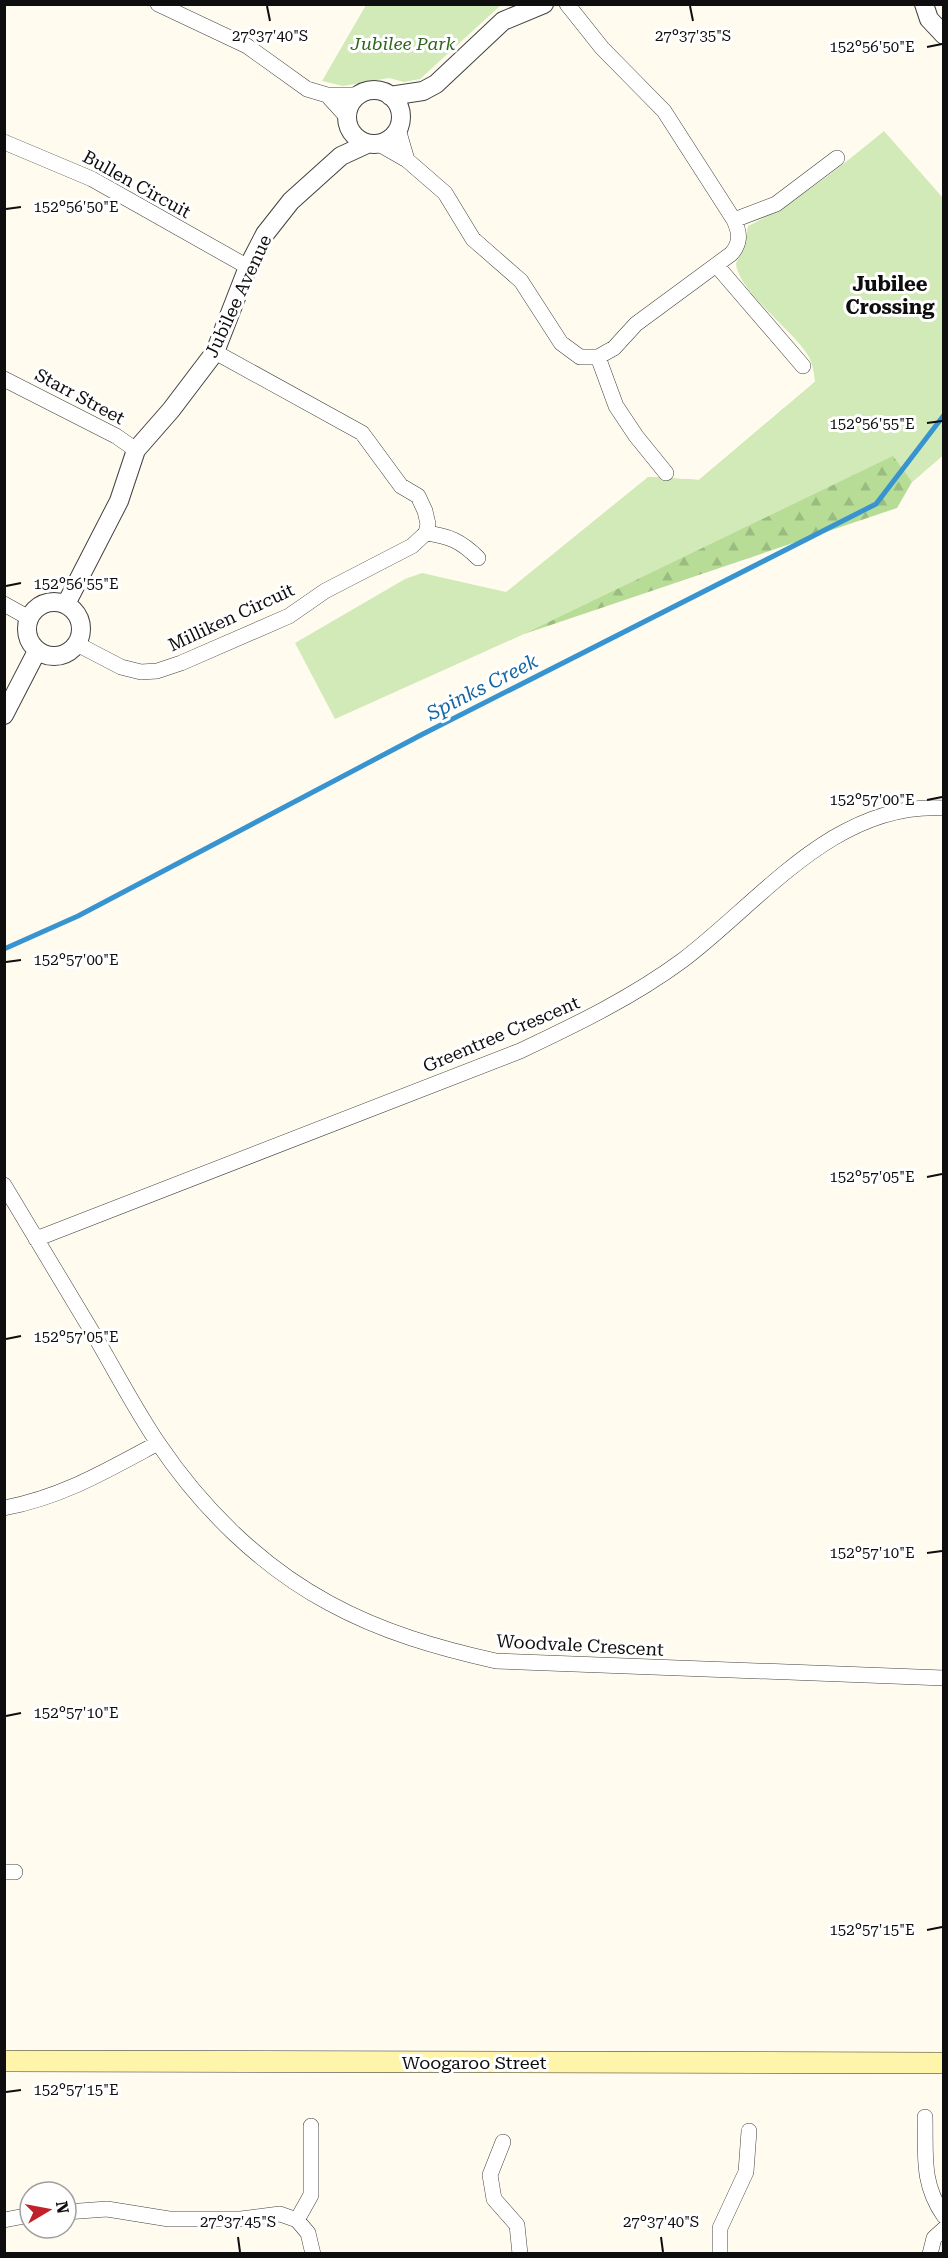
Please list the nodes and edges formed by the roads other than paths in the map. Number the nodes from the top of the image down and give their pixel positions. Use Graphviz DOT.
graph roads {
  1 [pos="158,4"];
  2 [pos="544,4"];
  3 [pos="567,4"];
  4 [pos="924,4"];
  5 [pos="944,35"];
  6 [pos="423,91"];
  7 [pos="358,95"];
  8 [pos="327,96"];
  9 [pos="390,96"];
  10 [pos="400,122"];
  11 [pos="348,123"];
  12 [pos="4,142"];
  13 [pos="373,144"];
  14 [pos="341,156"];
  15 [pos="837,158"];
  16 [pos="407,160"];
  17 [pos="734,220"];
  18 [pos="717,266"];
  19 [pos="248,267"];
  20 [pos="215,352"];
  21 [pos="598,357"];
  22 [pos="803,366"];
  23 [pos="4,379"];
  24 [pos="136,450"];
  25 [pos="666,473"];
  26 [pos="426,533"];
  27 [pos="478,558"];
  28 [pos="4,604"];
  29 [pos="66,604"];
  30 [pos="29,618"];
  31 [pos="77,644"];
  32 [pos="37,651"];
  33 [pos="4,715"];
  34 [pos="944,807"];
  35 [pos="4,1185"];
  36 [pos="36,1239"];
  37 [pos="158,1443"];
  38 [pos="4,1508"];
  39 [pos="944,1678"];
  40 [pos="4,2061"];
  41 [pos="944,2063"];
  42 [pos="925,2117"];
  43 [pos="311,2126"];
  44 [pos="749,2131"];
  45 [pos="503,2142"];
  46 [pos="78,2211"];
  47 [pos="944,2216"];
  48 [pos="297,2220"];
  49 [pos="944,2229"];
  50 [pos="313,2253"];
  51 [pos="519,2253"];
  52 [pos="720,2253"];
  53 [pos="930,2253"];
  1 -- 8 [label="street"];
  2 -- 6 [label="street, Jubilee Avenue"];
  3 -- 17 [label="street"];
  4 -- 5 [label="street"];
  6 -- 9 [label="street, Jubilee Avenue"];
  6 -- 10 [label="street, Jubilee Avenue"];
  7 -- 8 [label="street"];
  7 -- 9 [label="street, Jubilee Avenue"];
  7 -- 11 [label="street"];
  8 -- 11 [label="street"];
  9 -- 10 [label="street"];
  10 -- 13 [label="street, Jubilee Avenue"];
  10 -- 16 [label="street"];
  11 -- 13 [label="street"];
  11 -- 14 [label="street"];
  12 -- 19 [label="street, Bullen Circuit"];
  13 -- 14 [label="street, Jubilee Avenue"];
  13 -- 16 [label="street"];
  14 -- 19 [label="street, Jubilee Avenue"];
  15 -- 17 [label="street"];
  16 -- 21 [label="street"];
  17 -- 18 [label="street"];
  18 -- 21 [label="street"];
  18 -- 22 [label="street"];
  19 -- 20 [label="street, Jubilee Avenue"];
  20 -- 24 [label="street, Jubilee Avenue"];
  20 -- 26 [label="street"];
  21 -- 25 [label="street"];
  23 -- 24 [label="street, Starr Street"];
  24 -- 29 [label="street, Jubilee Avenue"];
  26 -- 27 [label="street"];
  26 -- 31 [label="street, Milliken Circuit"];
  28 -- 30 [label="street"];
  29 -- 30 [label="street"];
  29 -- 31 [label="street"];
  30 -- 32 [label="street"];
  31 -- 32 [label="street"];
  32 -- 33 [label="street"];
  34 -- 36 [label="street, Greentree Crescent"];
  35 -- 36 [label="street, Woodvale Crescent"];
  36 -- 37 [label="street, Woodvale Crescent"];
  37 -- 38 [label="street"];
  37 -- 39 [label="street, Woodvale Crescent"];
  40 -- 41 [label="main road, Woogaroo Street"];
  42 -- 47 [label="street"];
  43 -- 48 [label="street"];
  44 -- 52 [label="street"];
  45 -- 51 [label="street"];
  46 -- 48 [label="street"];
  48 -- 50 [label="street"];
  49 -- 53 [label="street"];
}
